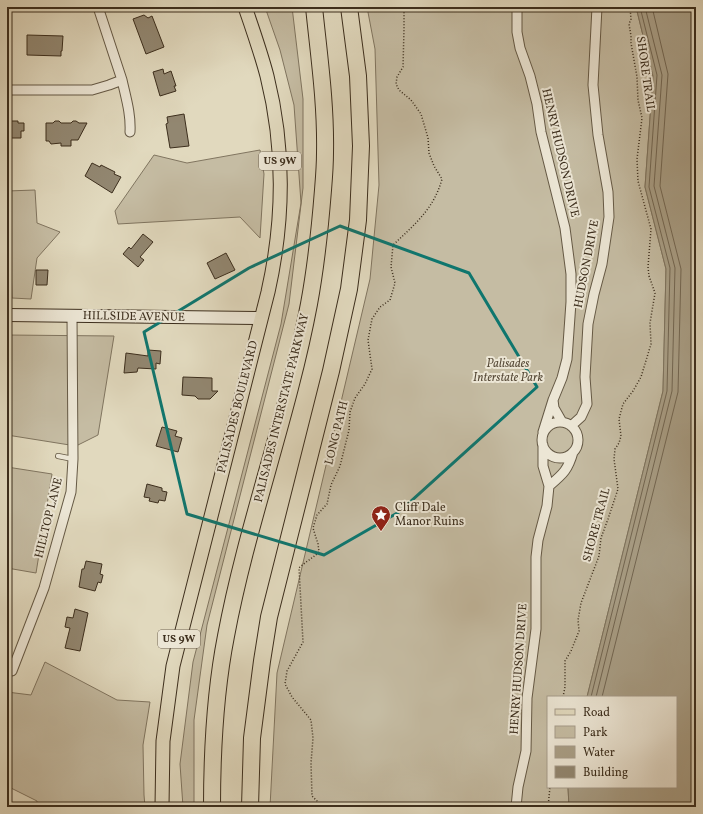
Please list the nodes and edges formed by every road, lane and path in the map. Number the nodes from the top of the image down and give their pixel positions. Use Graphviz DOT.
graph roads {
  1 [pos="98,7"];
  2 [pos="245,7"];
  3 [pos="314,7"];
  4 [pos="349,7"];
  5 [pos="402,7"];
  6 [pos="517,7"];
  7 [pos="597,7"];
  8 [pos="630,7"];
  9 [pos="122,80"];
  10 [pos="7,90"];
  11 [pos="130,132"];
  12 [pos="7,314"];
  13 [pos="72,316"];
  14 [pos="261,318"];
  15 [pos="553,400"];
  16 [pos="567,424"];
  17 [pos="543,432"];
  18 [pos="542,445"];
  19 [pos="573,452"];
  20 [pos="58,456"];
  21 [pos="73,459"];
  22 [pos="549,486"];
  23 [pos="12,671"];
  24 [pos="563,696"];
  25 [pos="550,788"];
  26 [pos="162,807"];
  27 [pos="212,807"];
  28 [pos="250,807"];
  29 [pos="319,807"];
  30 [pos="516,807"];
  31 [pos="548,807"];
  1 -- 9 [label="street"];
  2 -- 14 [label="main road, PALISADES BOULEVARD / US 9W"];
  3 -- 27 [label="highway, PALISADES INTERSTATE PARKWAY"];
  4 -- 28 [label="highway"];
  5 -- 29 [label="path, LONG PATH"];
  6 -- 15 [label="street, HENRY HUDSON DRIVE"];
  7 -- 16 [label="street, HUDSON DRIVE"];
  8 -- 24 [label="path, SHORE TRAIL"];
  9 -- 10 [label="street"];
  9 -- 11 [label="street"];
  12 -- 13 [label="main road, HILLSIDE AVENUE"];
  13 -- 14 [label="main road, HILLSIDE AVENUE"];
  13 -- 21 [label="street, HILLTOP LANE"];
  14 -- 26 [label="main road, PALISADES BOULEVARD / US 9W"];
  15 -- 16 [label="street"];
  15 -- 17 [label="street, HENRY HUDSON DRIVE"];
  16 -- 17 [label="street"];
  16 -- 19 [label="street"];
  17 -- 18 [label="street, HENRY HUDSON DRIVE"];
  18 -- 19 [label="street"];
  18 -- 22 [label="street, HENRY HUDSON DRIVE"];
  19 -- 22 [label="street"];
  20 -- 21 [label="lane"];
  21 -- 23 [label="street, HILLTOP LANE"];
  22 -- 30 [label="street, HENRY HUDSON DRIVE"];
  25 -- 31 [label="path"];
}
